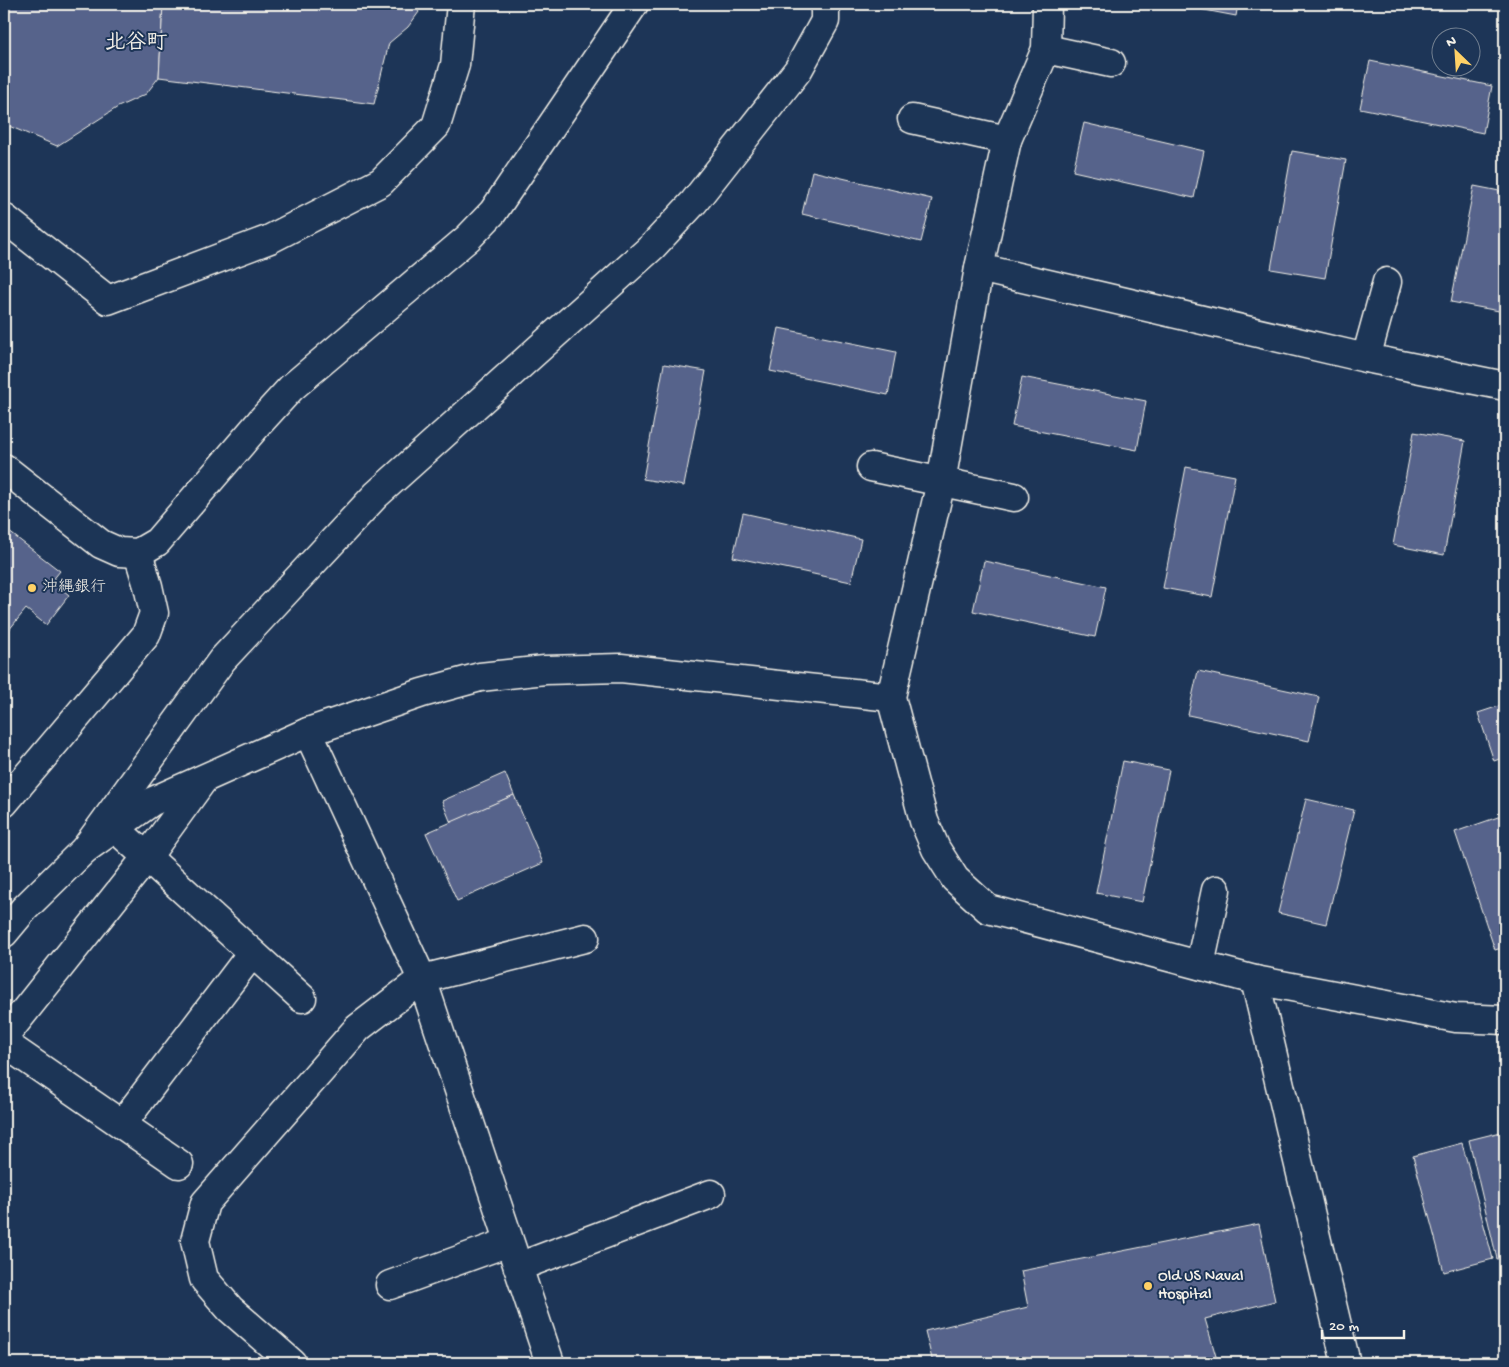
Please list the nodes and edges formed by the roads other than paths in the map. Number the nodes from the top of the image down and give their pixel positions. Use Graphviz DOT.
graph roads {
  1 [pos="461,4"];
  2 [pos="634,4"];
  3 [pos="825,4"];
  4 [pos="1047,4"];
  5 [pos="1046,49"];
  6 [pos="1111,63"];
  7 [pos="912,119"];
  8 [pos="1007,140"];
  9 [pos="4,218"];
  10 [pos="979,268"];
  11 [pos="1387,282"];
  12 [pos="1366,358"];
  13 [pos="1505,386"];
  14 [pos="871,467"];
  15 [pos="4,468"];
  16 [pos="941,482"];
  17 [pos="1014,497"];
  18 [pos="138,553"];
  19 [pos="891,697"];
  20 [pos="308,732"];
  21 [pos="204,778"];
  22 [pos="4,803"];
  23 [pos="115,828"];
  24 [pos="85,849"];
  25 [pos="147,857"];
  26 [pos="1216,890"];
  27 [pos="4,933"];
  28 [pos="585,938"];
  29 [pos="252,953"];
  30 [pos="1200,965"];
  31 [pos="422,979"];
  32 [pos="1255,980"];
  33 [pos="302,998"];
  34 [pos="1505,1020"];
  35 [pos="4,1037"];
  36 [pos="4,1043"];
  37 [pos="122,1124"];
  38 [pos="179,1164"];
  39 [pos="710,1194"];
  40 [pos="509,1242"];
  41 [pos="518,1267"];
  42 [pos="390,1285"];
  43 [pos="292,1363"];
  44 [pos="550,1363"];
  45 [pos="1346,1363"];
  1 -- 9 [label="street"];
  2 -- 18 [label="street"];
  3 -- 24 [label="street"];
  4 -- 5 [label="street"];
  5 -- 6 [label="street"];
  5 -- 8 [label="street"];
  7 -- 8 [label="street"];
  8 -- 10 [label="street"];
  10 -- 12 [label="street"];
  10 -- 16 [label="street"];
  11 -- 12 [label="street"];
  12 -- 13 [label="street"];
  14 -- 16 [label="street"];
  15 -- 18 [label="street"];
  16 -- 17 [label="street"];
  16 -- 19 [label="street"];
  18 -- 22 [label="street"];
  19 -- 20 [label="street"];
  19 -- 30 [label="street"];
  20 -- 21 [label="street"];
  20 -- 31 [label="street"];
  21 -- 23 [label="street"];
  21 -- 25 [label="street"];
  23 -- 24 [label="street"];
  23 -- 25 [label="street"];
  24 -- 27 [label="street"];
  25 -- 29 [label="street"];
  25 -- 35 [label="street"];
  26 -- 30 [label="street"];
  28 -- 31 [label="street"];
  29 -- 33 [label="street"];
  29 -- 37 [label="street"];
  30 -- 32 [label="street"];
  31 -- 40 [label="street"];
  31 -- 43 [label="street"];
  32 -- 34 [label="street"];
  32 -- 45 [label="street"];
  36 -- 37 [label="street"];
  37 -- 38 [label="street"];
  39 -- 41 [label="street"];
  40 -- 41 [label="street"];
  40 -- 42 [label="street"];
  41 -- 44 [label="street"];
}
